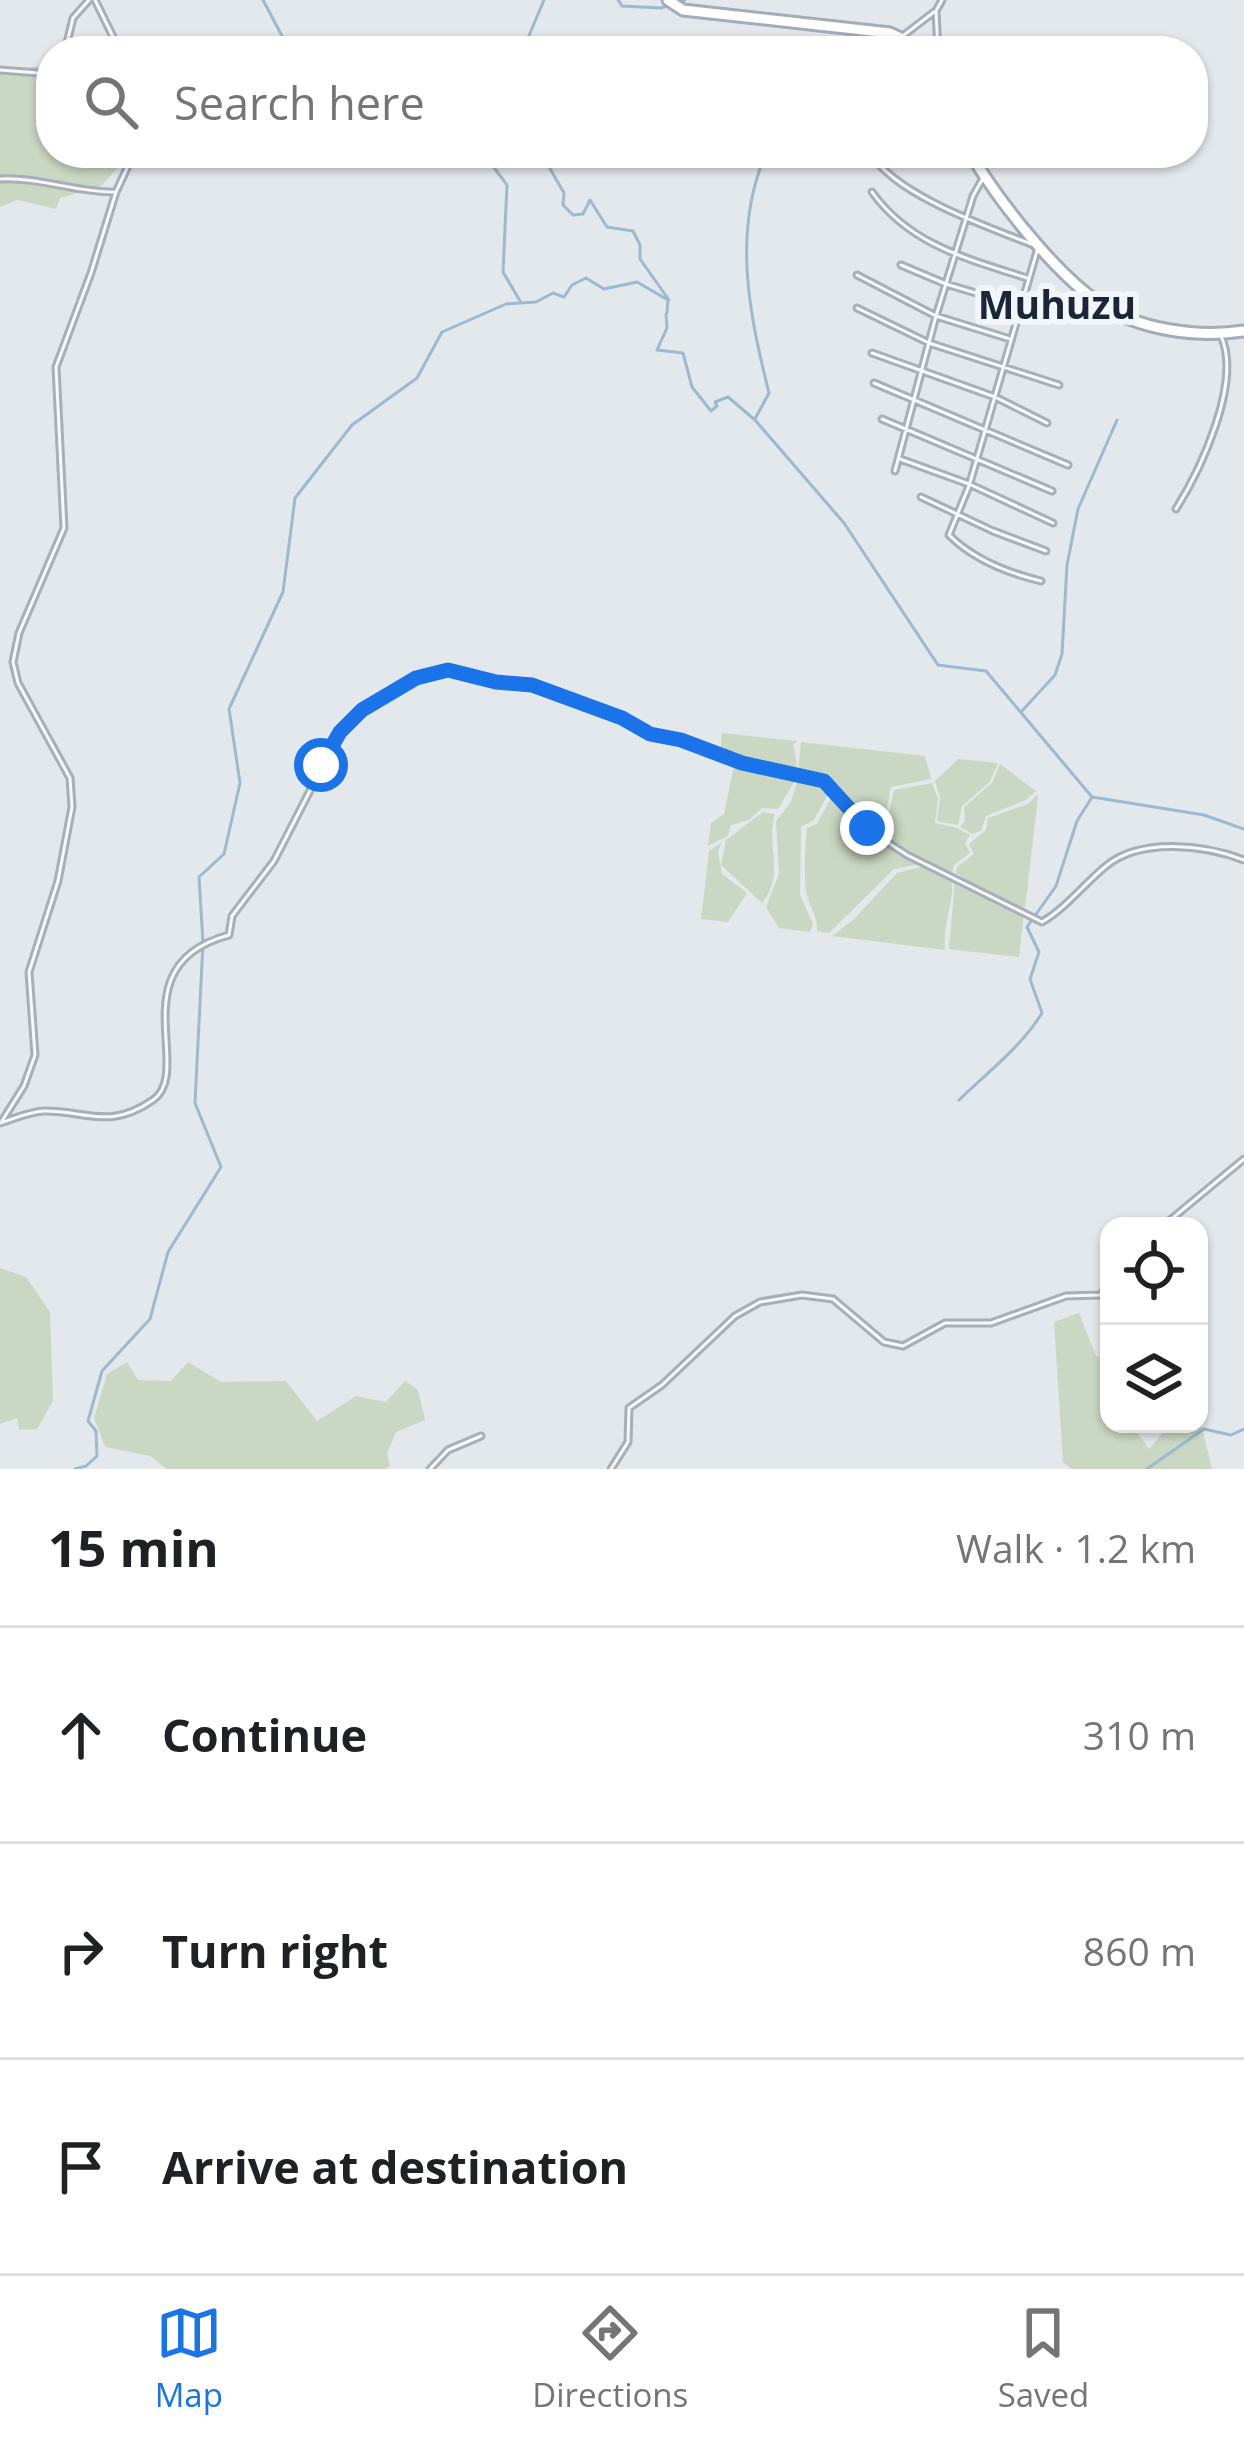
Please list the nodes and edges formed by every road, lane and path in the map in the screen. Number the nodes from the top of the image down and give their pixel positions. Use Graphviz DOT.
graph roads {
  1 [pos="92,0"];
  2 [pos="942,0"];
  3 [pos="671,3"];
  4 [pos="936,11"];
  5 [pos="68,36"];
  6 [pos="112,36"];
  7 [pos="894,36"];
  8 [pos="909,36"];
  9 [pos="937,36"];
  10 [pos="0,70"];
  11 [pos="36,73"];
  12 [pos="127,168"];
  13 [pos="884,168"];
  14 [pos="979,168"];
  15 [pos="985,177"];
  16 [pos="0,179"];
  17 [pos="116,192"];
  18 [pos="872,192"];
  19 [pos="966,219"];
  20 [pos="1039,245"];
  21 [pos="955,256"];
  22 [pos="901,265"];
  23 [pos="857,275"];
  24 [pos="1029,279"];
  25 [pos="946,284"];
  26 [pos="1021,306"];
  27 [pos="856,308"];
  28 [pos="936,316"];
  29 [pos="1244,331"];
  30 [pos="1220,334"];
  31 [pos="1012,339"];
  32 [pos="929,343"];
  33 [pos="872,353"];
  34 [pos="1003,368"];
  35 [pos="921,372"];
  36 [pos="874,382"];
  37 [pos="1059,385"];
  38 [pos="994,398"];
  39 [pos="913,400"];
  40 [pos="882,419"];
  41 [pos="1047,424"];
  42 [pos="986,428"];
  43 [pos="905,429"];
  44 [pos="897,458"];
  45 [pos="977,458"];
  46 [pos="1068,465"];
  47 [pos="895,472"];
  48 [pos="969,484"];
  49 [pos="1052,491"];
  50 [pos="921,497"];
  51 [pos="1176,509"];
  52 [pos="958,514"];
  53 [pos="1053,523"];
  54 [pos="1046,551"];
  55 [pos="1041,581"];
  56 [pos="1244,860"];
  57 [pos="0,1123"];
  58 [pos="1244,1159"];
  59 [pos="1174,1217"];
  60 [pos="1100,1295"];
  61 [pos="481,1436"];
  62 [pos="430,1469"];
  63 [pos="611,1469"];
  1 -- 5 [label="street"];
  1 -- 6 [label="street"];
  2 -- 4 [label="street"];
  3 -- 7 [label="main road"];
  4 -- 8 [label="street"];
  4 -- 9 [label="street"];
  10 -- 11 [label="street"];
  12 -- 17 [label="street"];
  13 -- 19 [label="street"];
  14 -- 15 [label="main road"];
  15 -- 19 [label="street"];
  15 -- 20 [label="main road"];
  16 -- 17 [label="street"];
  17 -- 57 [label="street"];
  18 -- 21 [label="street"];
  19 -- 20 [label="street"];
  19 -- 21 [label="street"];
  20 -- 24 [label="street"];
  20 -- 30 [label="main road"];
  21 -- 24 [label="street"];
  21 -- 25 [label="street"];
  22 -- 25 [label="street"];
  23 -- 28 [label="street"];
  24 -- 26 [label="street"];
  25 -- 26 [label="street"];
  25 -- 28 [label="street"];
  26 -- 31 [label="street"];
  27 -- 32 [label="street"];
  28 -- 31 [label="street"];
  28 -- 32 [label="street"];
  29 -- 30 [label="main road"];
  30 -- 51 [label="street"];
  31 -- 34 [label="street"];
  32 -- 34 [label="street"];
  32 -- 35 [label="street"];
  33 -- 35 [label="street"];
  34 -- 37 [label="street"];
  34 -- 38 [label="street"];
  35 -- 38 [label="street"];
  35 -- 39 [label="street"];
  36 -- 39 [label="street"];
  38 -- 41 [label="street"];
  38 -- 42 [label="street"];
  39 -- 42 [label="street"];
  39 -- 43 [label="street"];
  40 -- 43 [label="street"];
  42 -- 45 [label="street"];
  42 -- 46 [label="street"];
  43 -- 44 [label="street"];
  43 -- 45 [label="street"];
  44 -- 47 [label="street"];
  44 -- 48 [label="street"];
  45 -- 48 [label="street"];
  45 -- 49 [label="street"];
  48 -- 52 [label="street"];
  48 -- 53 [label="street"];
  50 -- 52 [label="street"];
  52 -- 54 [label="street"];
  52 -- 55 [label="street"];
  56 -- 57 [label="street"];
  58 -- 59 [label="street"];
  60 -- 63 [label="street"];
  61 -- 62 [label="street"];
}
